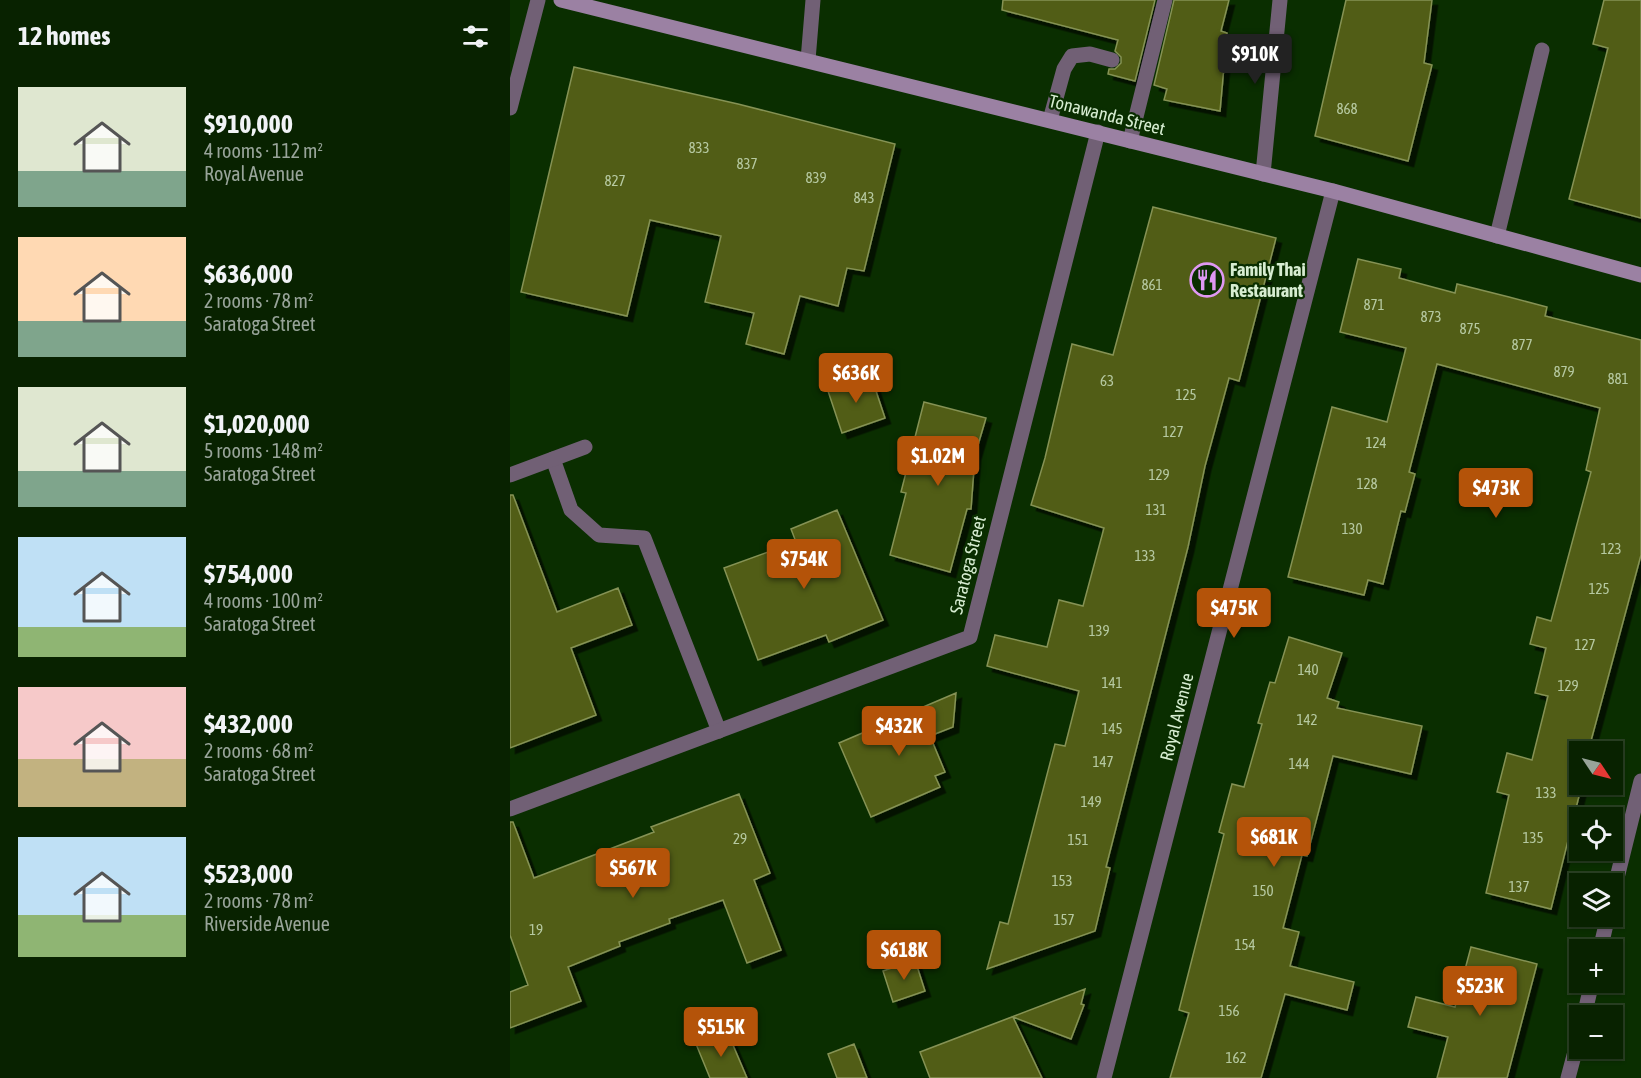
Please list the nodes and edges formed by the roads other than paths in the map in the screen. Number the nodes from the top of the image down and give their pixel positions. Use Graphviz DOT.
graph roads {
  1 [pos="538,0"];
  2 [pos="561,0"];
  3 [pos="813,0"];
  4 [pos="1165,0"];
  5 [pos="1280,0"];
  6 [pos="1542,50"];
  7 [pos="808,60"];
  8 [pos="1112,60"];
  9 [pos="510,108"];
  10 [pos="1050,120"];
  11 [pos="1098,132"];
  12 [pos="1130,141"];
  13 [pos="1263,174"];
  14 [pos="1333,191"];
  15 [pos="1497,236"];
  16 [pos="1641,275"];
  17 [pos="585,447"];
  18 [pos="553,459"];
  19 [pos="510,475"];
  20 [pos="719,731"];
  21 [pos="1641,781"];
  22 [pos="510,809"];
  23 [pos="1618,873"];
  24 [pos="1574,1059"];
  25 [pos="1104,1078"];
  26 [pos="1569,1078"];
  1 -- 9 [label="street"];
  2 -- 7 [label="street, Tonawanda Street"];
  3 -- 7 [label="street"];
  4 -- 12 [label="street"];
  5 -- 13 [label="street"];
  6 -- 15 [label="street"];
  7 -- 10 [label="street, Tonawanda Street"];
  8 -- 10 [label="street"];
  10 -- 11 [label="street, Tonawanda Street"];
  11 -- 12 [label="street, Tonawanda Street"];
  11 -- 20 [label="street, Saratoga Street"];
  12 -- 13 [label="street, Tonawanda Street"];
  13 -- 14 [label="street, Tonawanda Street"];
  14 -- 15 [label="street, Tonawanda Street"];
  14 -- 25 [label="street, Royal Avenue"];
  15 -- 16 [label="street, Tonawanda Street"];
  17 -- 18 [label="street"];
  18 -- 19 [label="street"];
  18 -- 20 [label="street"];
  20 -- 22 [label="street, Saratoga Street"];
  21 -- 23 [label="street"];
  24 -- 26 [label="street"];
}
